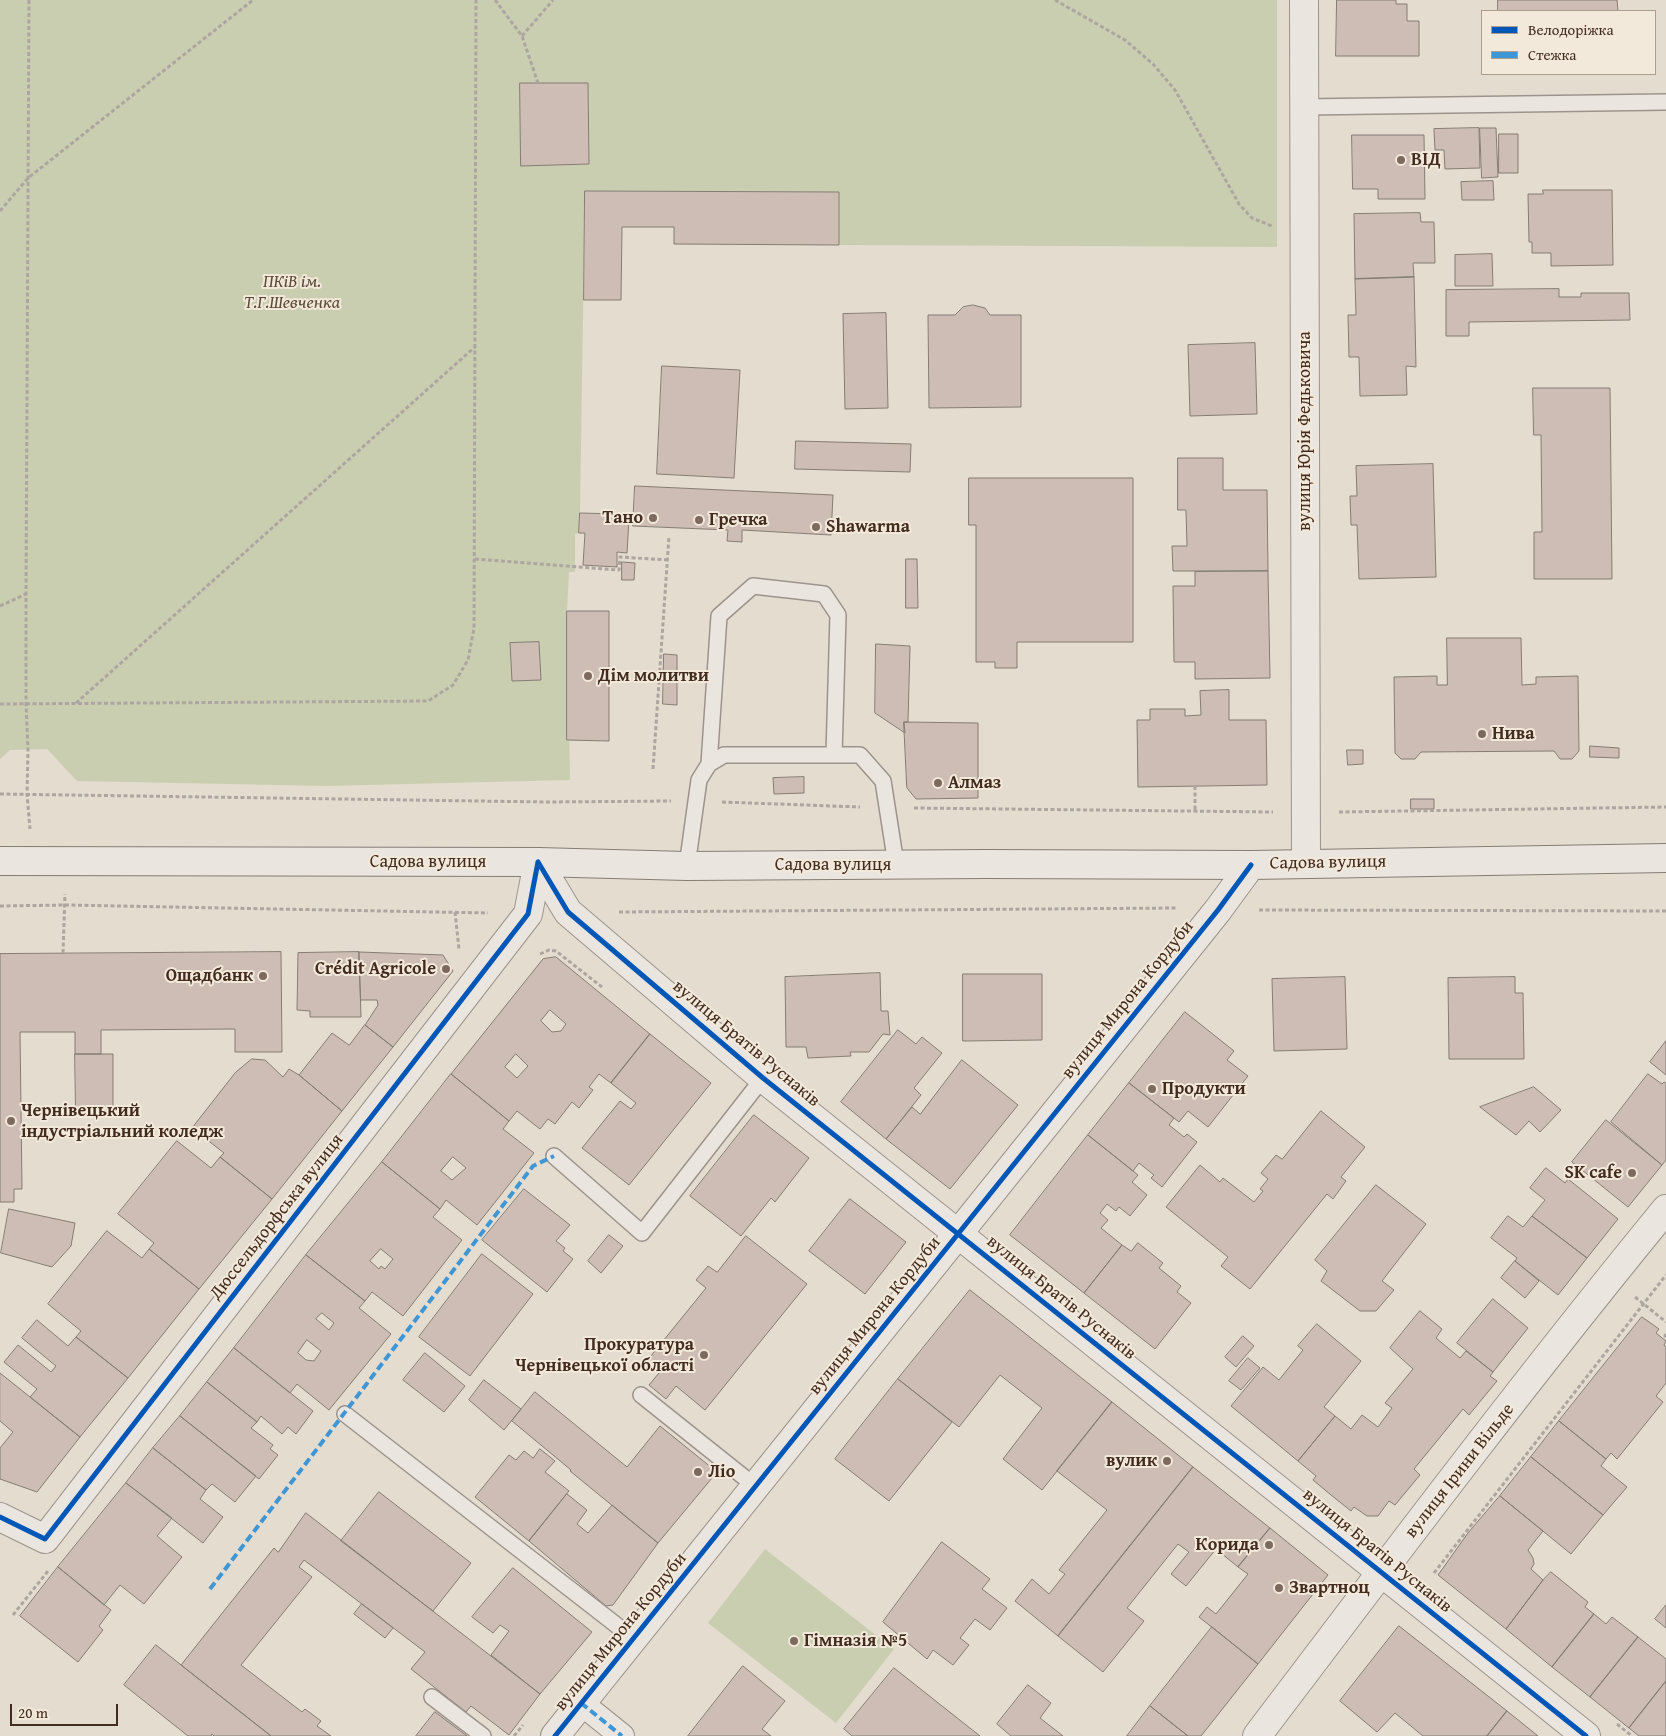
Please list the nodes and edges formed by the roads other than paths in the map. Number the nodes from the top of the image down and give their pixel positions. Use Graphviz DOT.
graph roads {
  1 [pos="1304,0"];
  2 [pos="1666,102"];
  3 [pos="1304,107"];
  4 [pos="834,755"];
  5 [pos="709,764"];
  6 [pos="1666,858"];
  7 [pos="0,861"];
  8 [pos="538,862"];
  9 [pos="1306,863"];
  10 [pos="896,864"];
  11 [pos="1251,864"];
  12 [pos="687,866"];
  13 [pos="763,1078"];
  14 [pos="554,1156"];
  15 [pos="1666,1209"];
  16 [pos="959,1234"];
  17 [pos="641,1395"];
  18 [pos="345,1414"];
  19 [pos="756,1486"];
  20 [pos="0,1517"];
  21 [pos="1381,1573"];
  22 [pos="633,1638"];
  23 [pos="432,1697"];
  24 [pos="581,1703"];
  25 [pos="483,1736"];
  26 [pos="555,1736"];
  27 [pos="622,1736"];
  28 [pos="1257,1736"];
  29 [pos="1586,1736"];
  1 -- 3 [label="street, вулиця Юрія Федьковича"];
  2 -- 3 [label="lane"];
  3 -- 9 [label="street, вулиця Юрія Федьковича"];
  4 -- 5 [label="lane"];
  4 -- 5 [label="lane"];
  4 -- 10 [label="lane"];
  5 -- 12 [label="lane"];
  6 -- 9 [label="street, Садова вулиця"];
  7 -- 8 [label="street, Садова вулиця"];
  8 -- 12 [label="street, Садова вулиця"];
  8 -- 13 [label="street, вулиця Братів Руснаків"];
  8 -- 20 [label="street, Дюссельдорфська вулиця"];
  9 -- 11 [label="street, Садова вулиця"];
  10 -- 11 [label="street, Садова вулиця"];
  10 -- 12 [label="street, Садова вулиця"];
  11 -- 16 [label="street, вулиця Мирона Кордуби"];
  13 -- 14 [label="lane"];
  13 -- 16 [label="street, вулиця Братів Руснаків"];
  15 -- 21 [label="street, вулиця Ірини Вільде"];
  16 -- 19 [label="street, вулиця Мирона Кордуби"];
  16 -- 21 [label="street, вулиця Братів Руснаків"];
  17 -- 19 [label="lane"];
  18 -- 22 [label="lane"];
  19 -- 22 [label="street, вулиця Мирона Кордуби"];
  21 -- 28 [label="street, вулиця Ірини Вільде"];
  21 -- 29 [label="street, вулиця Братів Руснаків"];
  22 -- 24 [label="street, вулиця Мирона Кордуби"];
  23 -- 25 [label="lane"];
  24 -- 26 [label="street, вулиця Мирона Кордуби"];
  24 -- 27 [label="street"];
}
